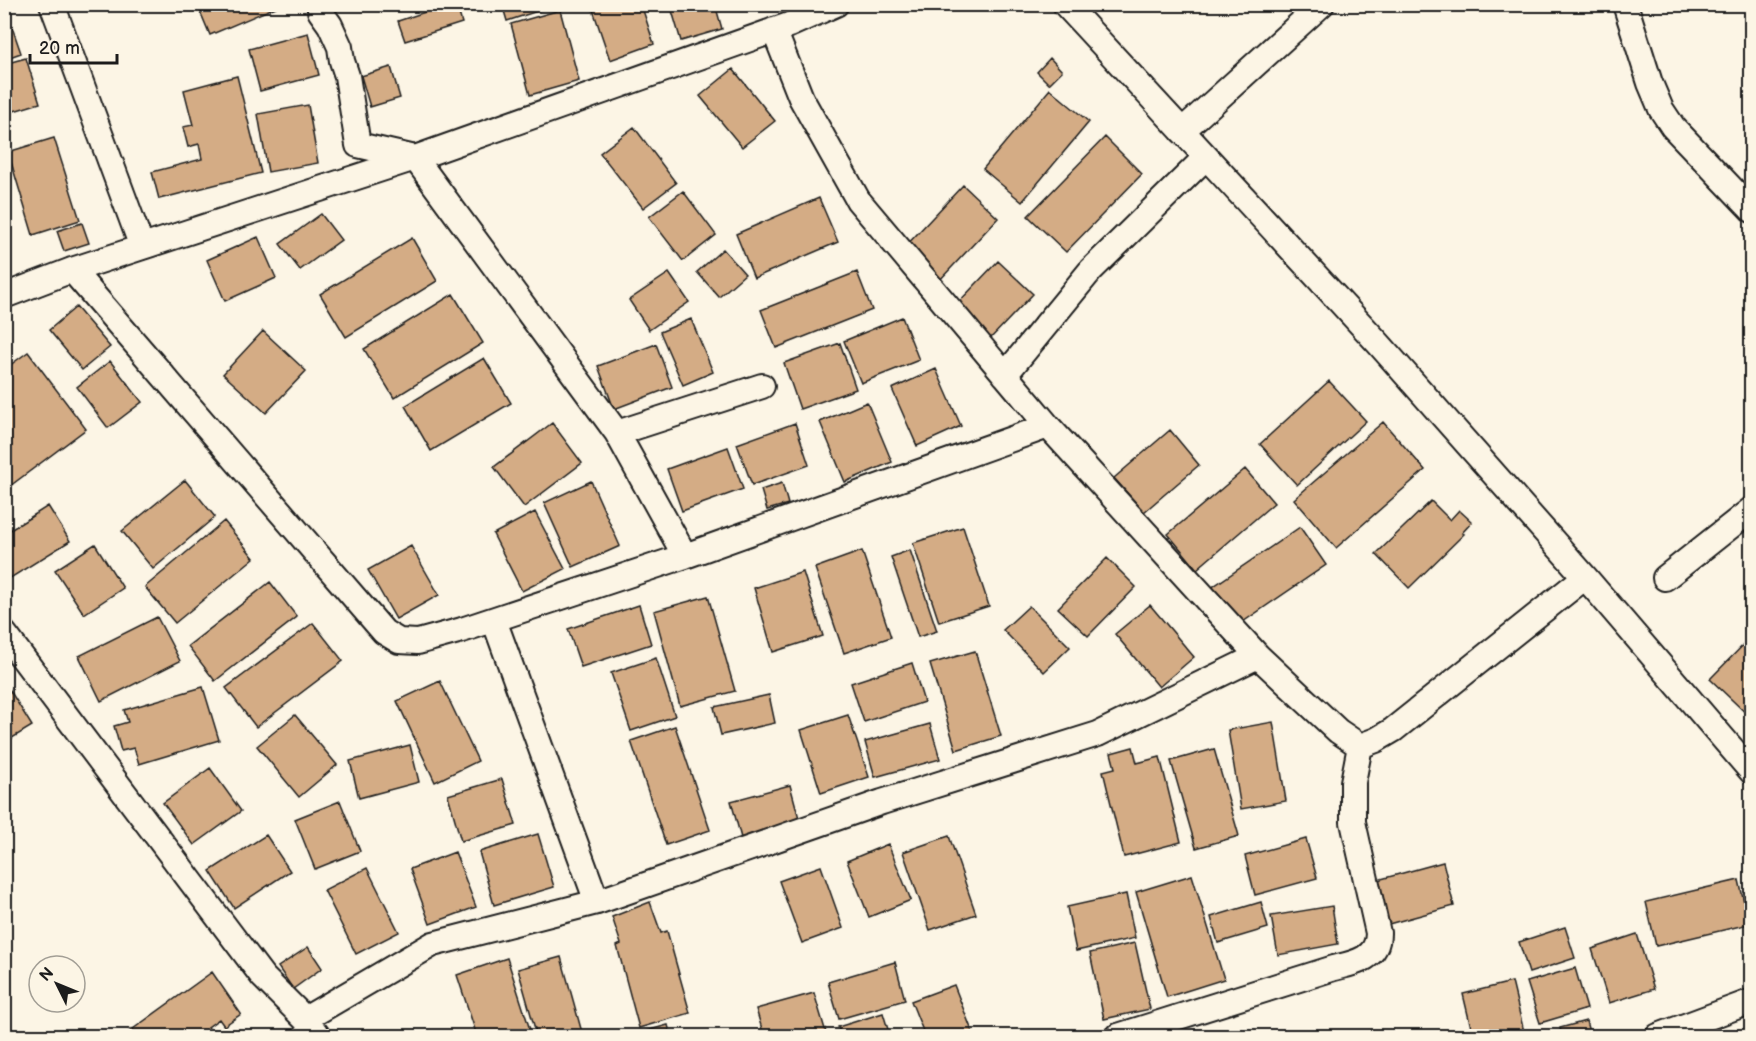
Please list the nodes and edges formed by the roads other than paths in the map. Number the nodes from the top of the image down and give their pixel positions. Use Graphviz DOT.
graph roads {
  1 [pos="52,4"];
  2 [pos="320,4"];
  3 [pos="837,4"];
  4 [pos="1065,4"];
  5 [pos="1322,4"];
  6 [pos="1624,4"];
  7 [pos="774,30"];
  8 [pos="1182,131"];
  9 [pos="1206,157"];
  10 [pos="415,158"];
  11 [pos="1752,210"];
  12 [pos="142,247"];
  13 [pos="72,270"];
  14 [pos="4,296"];
  15 [pos="1005,375"];
  16 [pos="762,386"];
  17 [pos="1048,426"];
  18 [pos="616,433"];
  19 [pos="1752,509"];
  20 [pos="685,556"];
  21 [pos="1585,577"];
  22 [pos="1665,578"];
  23 [pos="494,620"];
  24 [pos="4,633"];
  25 [pos="1258,656"];
  26 [pos="1360,746"];
  27 [pos="1752,772"];
  28 [pos="597,902"];
  29 [pos="1752,1001"];
  30 [pos="312,1028"];
  31 [pos="1118,1036"];
  32 [pos="1658,1036"];
  1 -- 12 [label="street"];
  2 -- 10 [label="street"];
  3 -- 7 [label="street"];
  4 -- 8 [label="street"];
  5 -- 8 [label="street"];
  6 -- 11 [label="street"];
  7 -- 10 [label="street"];
  7 -- 15 [label="street"];
  8 -- 9 [label="street"];
  9 -- 15 [label="street"];
  9 -- 21 [label="street"];
  10 -- 12 [label="street"];
  10 -- 18 [label="street"];
  12 -- 13 [label="street"];
  13 -- 14 [label="street"];
  13 -- 23 [label="street"];
  15 -- 17 [label="street"];
  16 -- 18 [label="street"];
  17 -- 20 [label="street"];
  17 -- 25 [label="street"];
  18 -- 20 [label="street"];
  19 -- 22 [label="street"];
  20 -- 23 [label="street"];
  21 -- 26 [label="street"];
  21 -- 27 [label="street"];
  23 -- 28 [label="street"];
  24 -- 30 [label="street"];
  25 -- 26 [label="street"];
  25 -- 28 [label="street"];
  26 -- 31 [label="street"];
  28 -- 30 [label="street"];
  29 -- 32 [label="street"];
}
